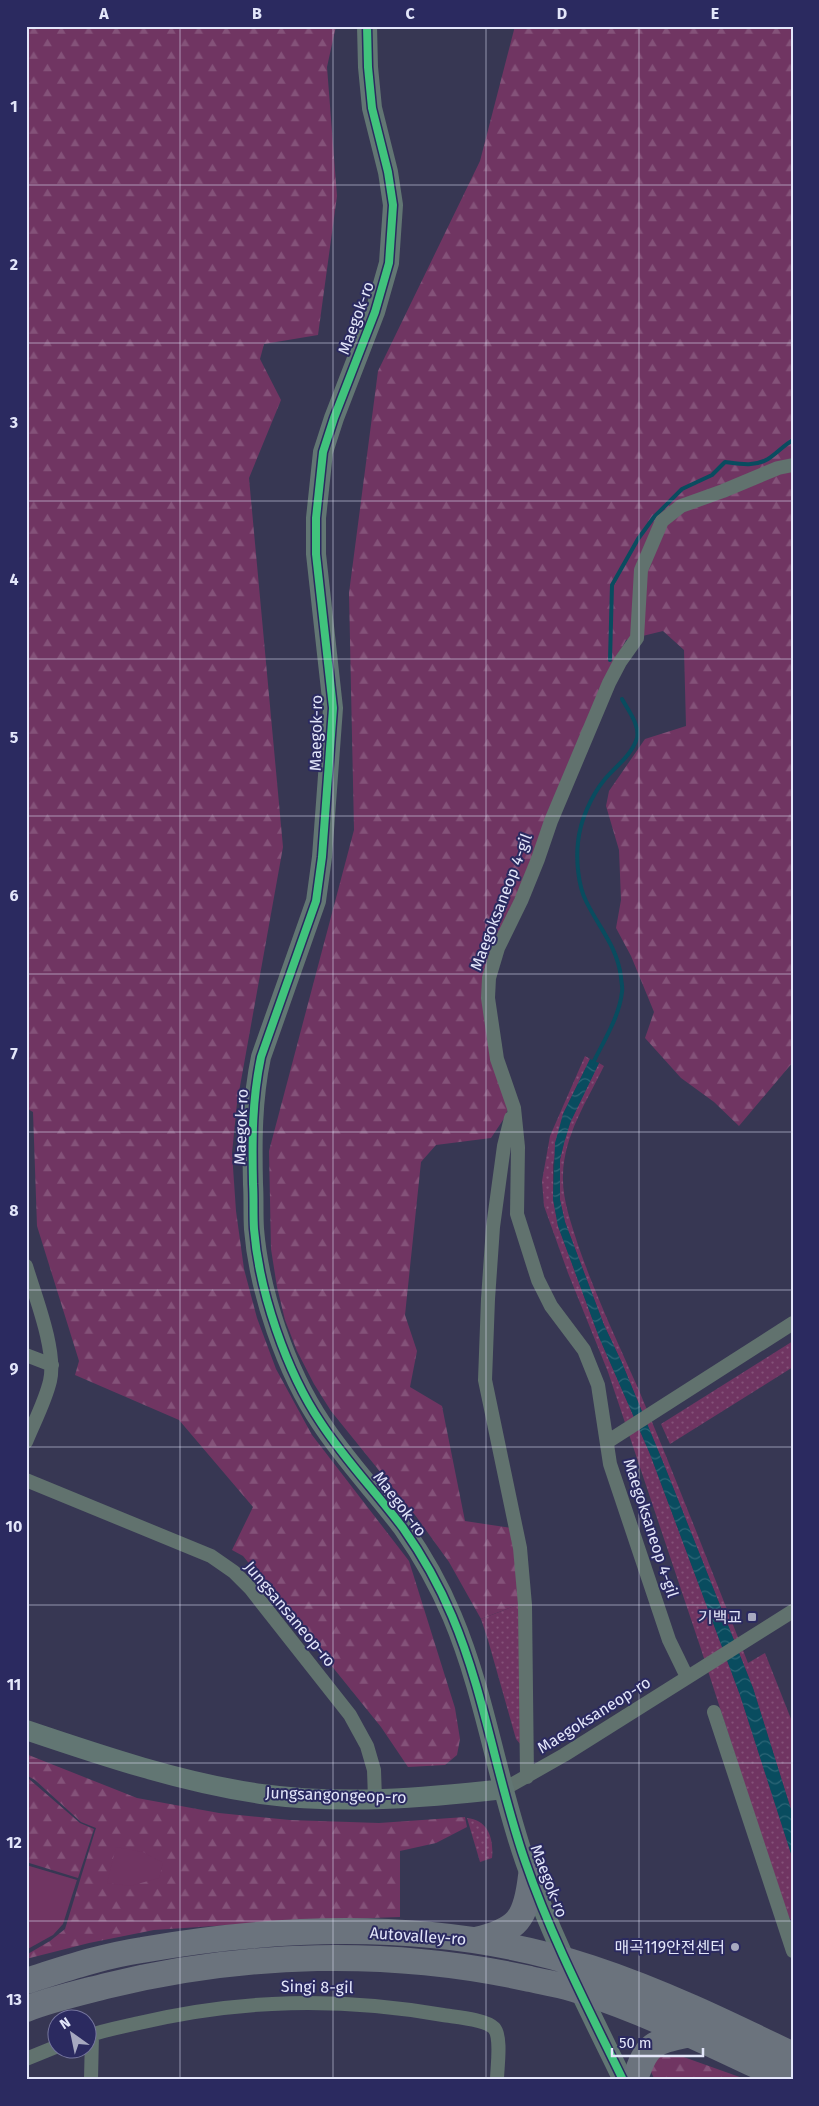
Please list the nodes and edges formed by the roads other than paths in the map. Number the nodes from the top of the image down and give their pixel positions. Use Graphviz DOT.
graph roads {
  1 [pos="367,26"];
  2 [pos="793,465"];
  3 [pos="514,1108"];
  4 [pos="26,1266"];
  5 [pos="793,1323"];
  6 [pos="26,1355"];
  7 [pos="52,1365"];
  8 [pos="612,1439"];
  9 [pos="26,1442"];
  10 [pos="26,1480"];
  11 [pos="793,1611"];
  12 [pos="687,1677"];
  13 [pos="714,1712"];
  14 [pos="26,1730"];
  15 [pos="527,1777"];
  16 [pos="504,1789"];
  17 [pos="375,1799"];
  18 [pos="530,1876"];
  19 [pos="476,1940"];
  20 [pos="793,1951"];
  21 [pos="566,1960"];
  22 [pos="26,1981"];
  23 [pos="579,1990"];
  24 [pos="33,2008"];
  25 [pos="98,2033"];
  26 [pos="690,2034"];
  27 [pos="48,2050"];
  28 [pos="793,2054"];
  29 [pos="91,2058"];
  30 [pos="26,2059"];
  31 [pos="91,2080"];
  32 [pos="497,2080"];
  33 [pos="623,2080"];
  34 [pos="635,2080"];
  35 [pos="787,2080"];
  1 -- 16 [label="street, Maegok-ro"];
  2 -- 3 [label="street, Maegoksaneop 4-gil"];
  3 -- 8 [label="street, Maegoksaneop 4-gil"];
  3 -- 15 [label="street"];
  4 -- 7 [label="street"];
  5 -- 8 [label="street"];
  6 -- 7 [label="street"];
  7 -- 9 [label="street"];
  8 -- 12 [label="street, Maegoksaneop 4-gil"];
  10 -- 17 [label="street, Jungsansaneop-ro"];
  11 -- 12 [label="street, Maegoksaneop-ro"];
  12 -- 15 [label="street, Maegoksaneop-ro"];
  13 -- 20 [label="street"];
  14 -- 17 [label="street, Jungsangongeop-ro"];
  15 -- 16 [label="street, Maegoksaneop-ro"];
  16 -- 17 [label="street, Jungsangongeop-ro"];
  16 -- 18 [label="street, Maegok-ro"];
  18 -- 19 [label="highway"];
  18 -- 21 [label="street, Maegok-ro"];
  19 -- 21 [label="highway, Autovalley-ro"];
  19 -- 22 [label="highway, Autovalley-ro"];
  21 -- 23 [label="street, Maegok-ro"];
  21 -- 28 [label="highway, Autovalley-ro"];
  23 -- 24 [label="highway, Autovalley-ro"];
  23 -- 26 [label="highway, Autovalley-ro"];
  23 -- 33 [label="street, Maegok-ro"];
  25 -- 32 [label="street, Singi 8-gil"];
  26 -- 34 [label="highway"];
  26 -- 35 [label="highway, Autovalley-ro"];
  27 -- 30 [label="street"];
  29 -- 31 [label="street"];
}
